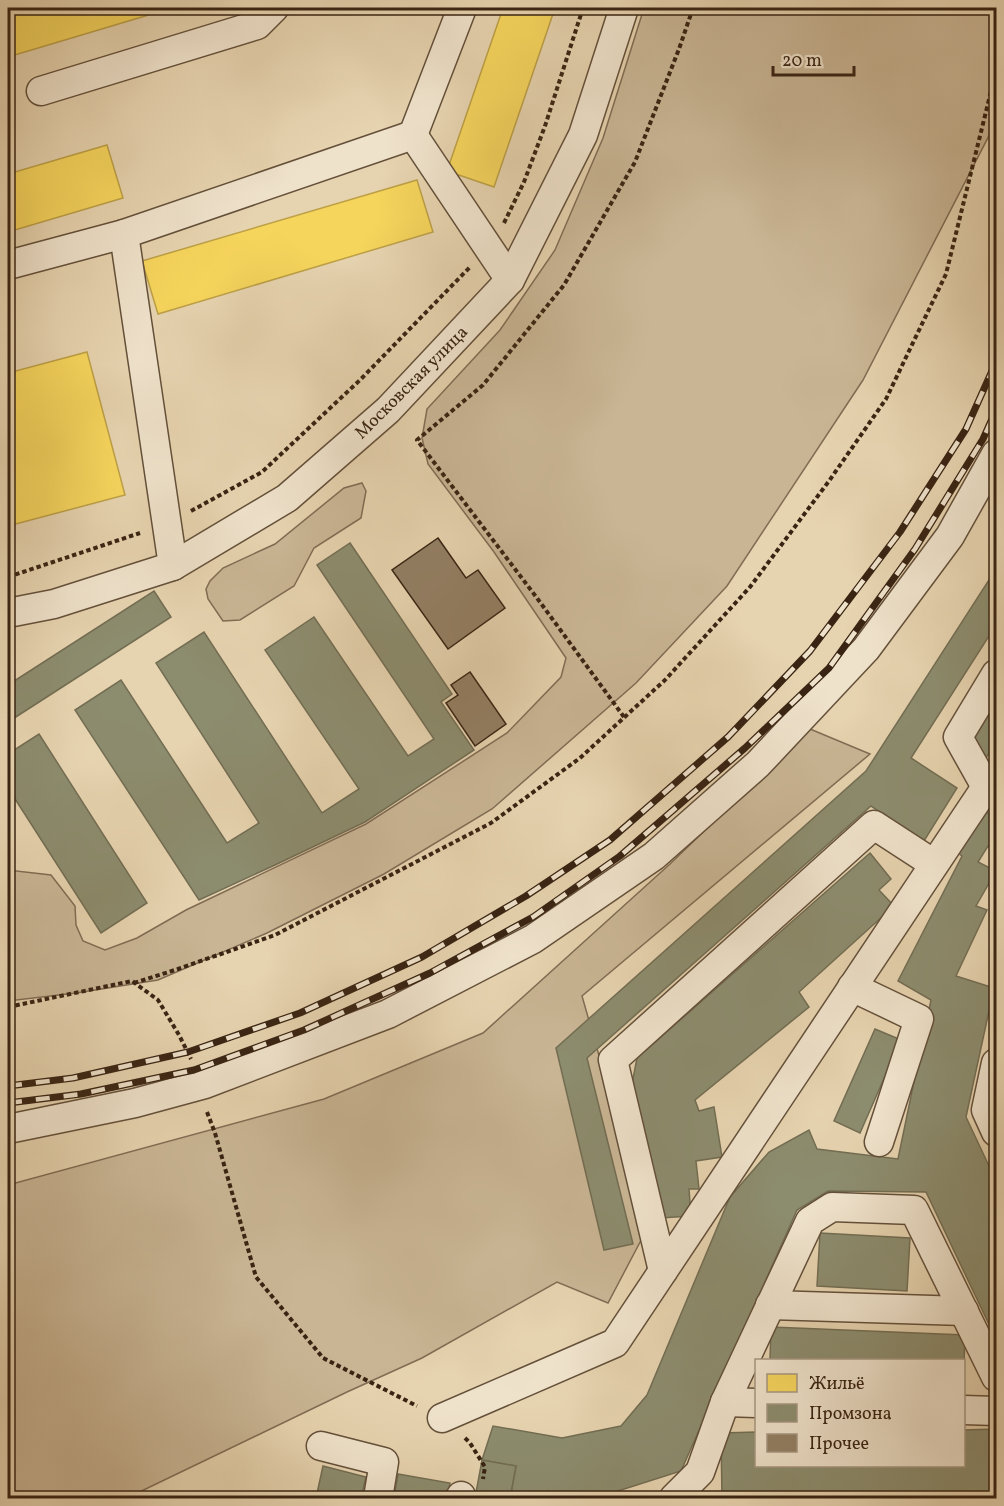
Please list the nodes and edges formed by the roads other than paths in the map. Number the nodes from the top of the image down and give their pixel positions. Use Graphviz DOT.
graph roads {
  1 [pos="274,8"];
  2 [pos="462,8"];
  3 [pos="624,8"];
  4 [pos="41,91"];
  5 [pos="413,135"];
  6 [pos="124,234"];
  7 [pos="8,265"];
  8 [pos="510,280"];
  9 [pos="996,454"];
  10 [pos="173,566"];
  11 [pos="8,613"];
  12 [pos="996,674"];
  13 [pos="991,783"];
  14 [pos="934,864"];
  15 [pos="852,987"];
  16 [pos="996,1063"];
  17 [pos="8,1129"];
  18 [pos="996,1132"];
  19 [pos="879,1142"];
  20 [pos="663,1271"];
  21 [pos="770,1305"];
  22 [pos="964,1311"];
  23 [pos="996,1377"];
  24 [pos="724,1402"];
  25 [pos="755,1403"];
  26 [pos="965,1410"];
  27 [pos="996,1411"];
  28 [pos="442,1418"];
  29 [pos="321,1446"];
  30 [pos="378,1498"];
  31 [pos="674,1498"];
  1 -- 4 [label="street"];
  2 -- 5 [label="street"];
  3 -- 8 [label="street, Московская улица"];
  5 -- 6 [label="street"];
  5 -- 8 [label="street"];
  6 -- 7 [label="street"];
  6 -- 10 [label="street"];
  8 -- 10 [label="street, Московская улица"];
  9 -- 17 [label="street"];
  10 -- 11 [label="street, Московская улица"];
  12 -- 13 [label="street"];
  13 -- 14 [label="street"];
  14 -- 15 [label="street"];
  14 -- 20 [label="street"];
  15 -- 19 [label="street"];
  15 -- 20 [label="street"];
  16 -- 18 [label="street"];
  20 -- 28 [label="street"];
  21 -- 22 [label="street"];
  21 -- 22 [label="street"];
  21 -- 24 [label="street"];
  22 -- 23 [label="street"];
  24 -- 25 [label="street"];
  24 -- 31 [label="street"];
  26 -- 27 [label="street"];
  29 -- 30 [label="street"];
}
